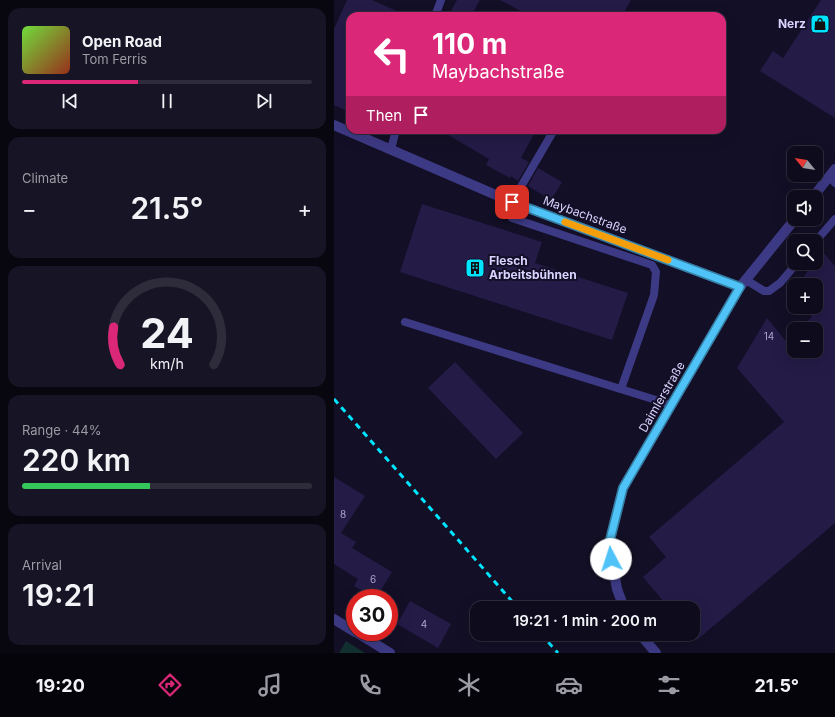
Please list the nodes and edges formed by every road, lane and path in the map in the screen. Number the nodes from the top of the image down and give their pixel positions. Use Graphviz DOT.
graph roads {
  1 [pos="442,0"];
  2 [pos="437,12"];
  3 [pos="334,125"];
  4 [pos="346,130"];
  5 [pos="355,134"];
  6 [pos="395,134"];
  7 [pos="552,134"];
  8 [pos="391,149"];
  9 [pos="833,176"];
  10 [pos="820,190"];
  11 [pos="512,202"];
  12 [pos="512,218"];
  13 [pos="835,219"];
  14 [pos="789,226"];
  15 [pos="822,234"];
  16 [pos="792,270"];
  17 [pos="743,283"];
  18 [pos="405,322"];
  19 [pos="621,389"];
  20 [pos="672,405"];
  21 [pos="621,601"];
  22 [pos="334,619"];
  23 [pos="346,626"];
  24 [pos="370,641"];
  25 [pos="646,641"];
  26 [pos="390,653"];
  27 [pos="656,653"];
  1 -- 2 [label="lane"];
  3 -- 4 [label="street, Maybachstraße"];
  5 -- 8 [label="street, Maybachstraße"];
  6 -- 8 [label="lane"];
  7 -- 11 [label="lane"];
  8 -- 11 [label="street, Maybachstraße"];
  9 -- 10 [label="street"];
  11 -- 17 [label="street, Maybachstraße"];
  12 -- 19 [label="lane"];
  13 -- 15 [label="lane"];
  14 -- 17 [label="street, Daimlerstraße"];
  16 -- 17 [label="lane"];
  17 -- 20 [label="street, Daimlerstraße"];
  18 -- 19 [label="lane"];
  19 -- 20 [label="lane"];
  20 -- 21 [label="street, Daimlerstraße"];
  22 -- 23 [label="street"];
  24 -- 26 [label="street"];
  25 -- 27 [label="street"];
}
